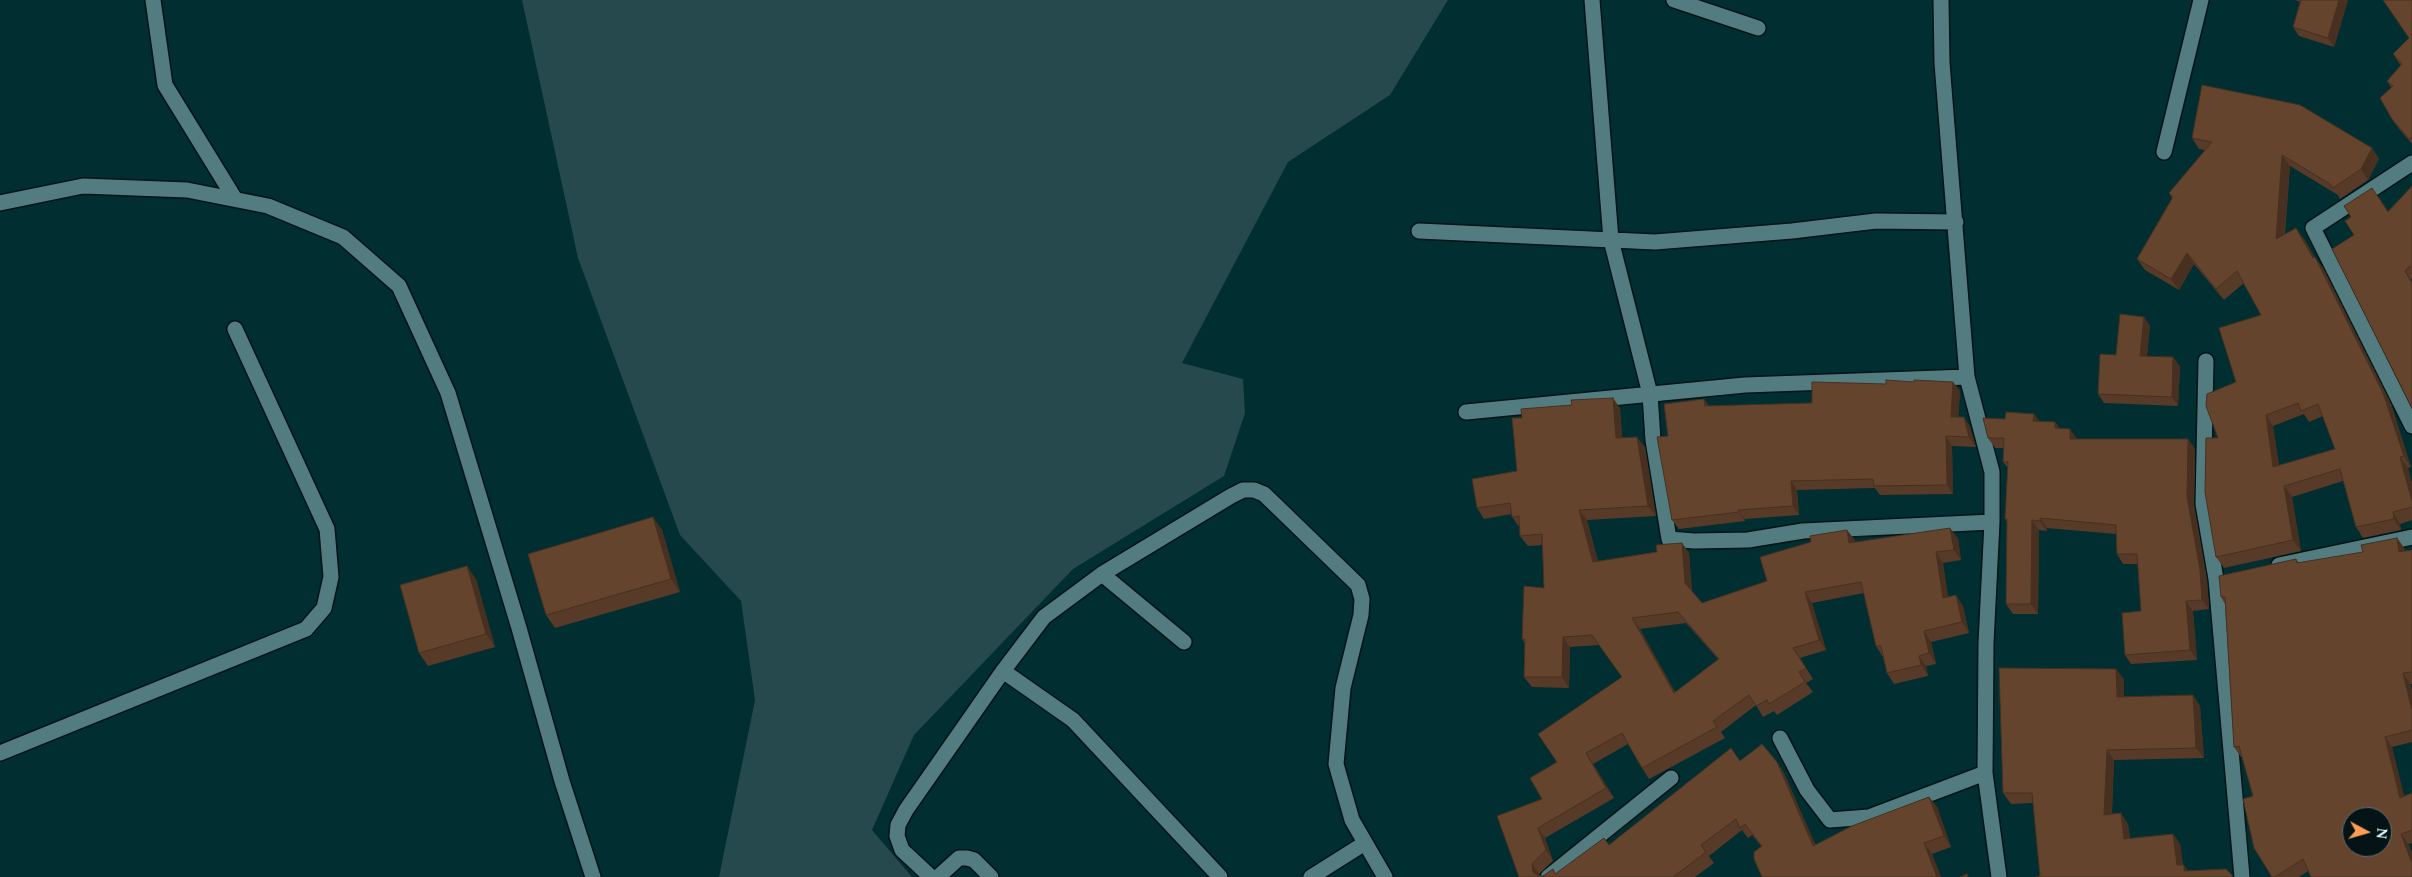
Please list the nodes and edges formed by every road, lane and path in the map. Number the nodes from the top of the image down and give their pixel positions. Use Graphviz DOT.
graph roads {
  1 [pos="153,0"];
  2 [pos="1592,0"];
  3 [pos="1674,0"];
  4 [pos="1941,0"];
  5 [pos="2201,0"];
  6 [pos="1758,28"];
  7 [pos="2164,152"];
  8 [pos="2412,164"];
  9 [pos="235,199"];
  10 [pos="0,202"];
  11 [pos="1956,222"];
  12 [pos="1419,231"];
  13 [pos="1611,240"];
  14 [pos="235,329"];
  15 [pos="2206,361"];
  16 [pos="1967,377"];
  17 [pos="1650,394"];
  18 [pos="1466,412"];
  19 [pos="2412,426"];
  20 [pos="1992,522"];
  21 [pos="2412,537"];
  22 [pos="2262,569"];
  23 [pos="1102,574"];
  24 [pos="2234,575"];
  25 [pos="2216,579"];
  26 [pos="1184,642"];
  27 [pos="1003,672"];
  28 [pos="1780,738"];
  29 [pos="0,753"];
  30 [pos="1985,773"];
  31 [pos="1671,778"];
  32 [pos="1365,843"];
  33 [pos="593,877"];
  34 [pos="930,877"];
  35 [pos="938,877"];
  36 [pos="991,877"];
  37 [pos="1220,877"];
  38 [pos="1311,877"];
  39 [pos="1385,877"];
  40 [pos="1548,877"];
  41 [pos="1999,877"];
  42 [pos="2242,877"];
  1 -- 9 [label="street"];
  2 -- 13 [label="street"];
  3 -- 6 [label="street"];
  4 -- 11 [label="street"];
  5 -- 7 [label="street"];
  8 -- 19 [label="street"];
  9 -- 10 [label="street"];
  9 -- 33 [label="street"];
  11 -- 13 [label="street"];
  11 -- 16 [label="street"];
  12 -- 13 [label="street"];
  13 -- 17 [label="street"];
  14 -- 29 [label="street"];
  15 -- 25 [label="street"];
  16 -- 17 [label="street"];
  16 -- 20 [label="street"];
  17 -- 18 [label="street"];
  17 -- 20 [label="street"];
  20 -- 30 [label="street"];
  21 -- 22 [label="street"];
  23 -- 26 [label="street"];
  23 -- 27 [label="street"];
  23 -- 32 [label="street"];
  24 -- 25 [label="street"];
  25 -- 42 [label="street"];
  27 -- 34 [label="street"];
  27 -- 37 [label="street"];
  28 -- 30 [label="street"];
  30 -- 41 [label="street"];
  31 -- 40 [label="street"];
  32 -- 38 [label="street"];
  32 -- 39 [label="street"];
  35 -- 36 [label="street"];
}
